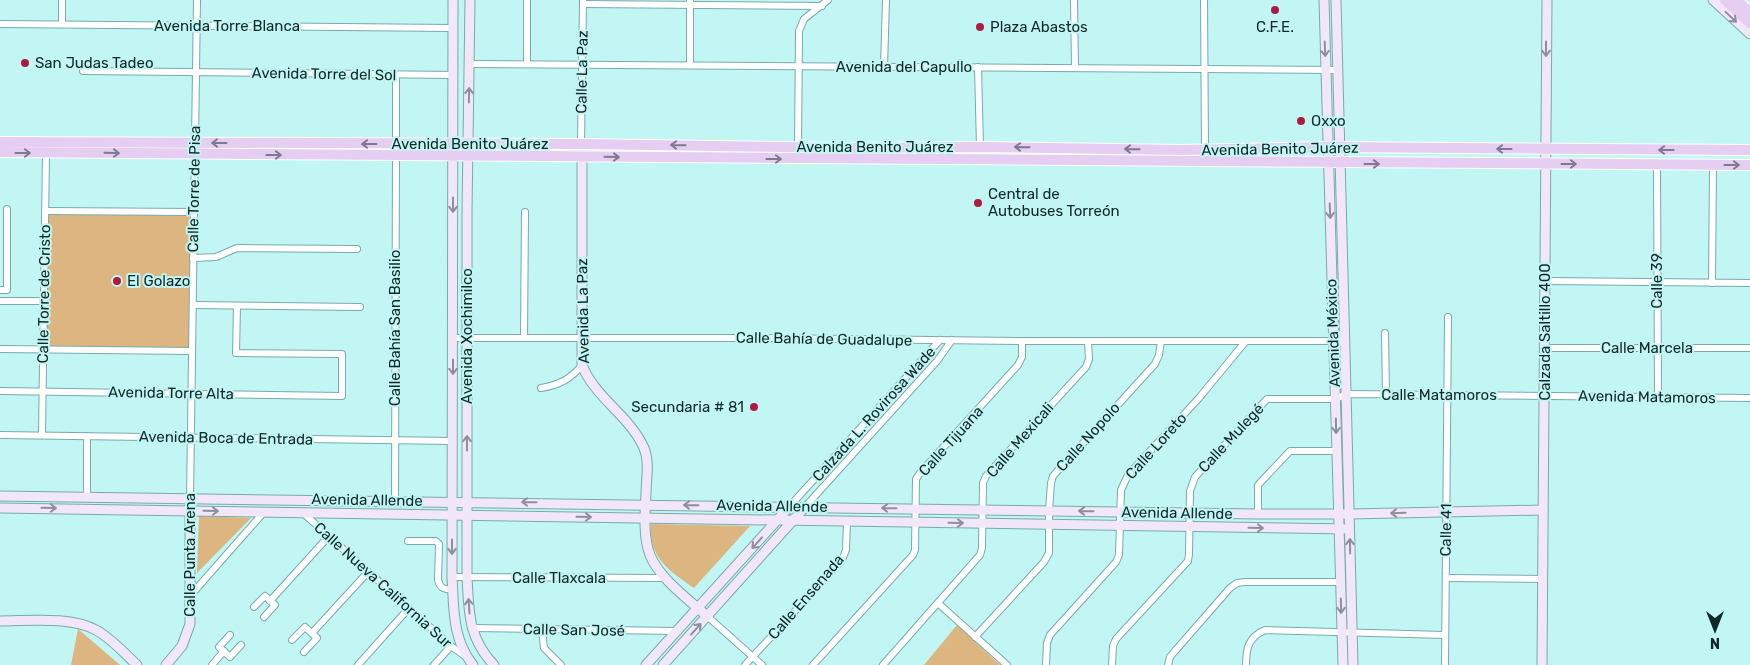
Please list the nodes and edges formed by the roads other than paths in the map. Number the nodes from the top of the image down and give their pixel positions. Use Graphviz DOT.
graph roads {
  1 [pos="62,0"];
  2 [pos="197,0"];
  3 [pos="453,0"];
  4 [pos="470,0"];
  5 [pos="526,0"];
  6 [pos="828,0"];
  7 [pos="886,0"];
  8 [pos="1074,0"];
  9 [pos="1204,0"];
  10 [pos="1324,0"];
  11 [pos="1336,0"];
  12 [pos="1547,0"];
  13 [pos="1713,0"];
  14 [pos="1725,0"];
  15 [pos="1736,0"];
  16 [pos="583,2"];
  17 [pos="690,2"];
  18 [pos="822,6"];
  19 [pos="1750,12"];
  20 [pos="1750,23"];
  21 [pos="0,24"];
  22 [pos="62,24"];
  23 [pos="196,26"];
  24 [pos="453,28"];
  25 [pos="1750,34"];
  26 [pos="469,64"];
  27 [pos="527,64"];
  28 [pos="582,64"];
  29 [pos="690,65"];
  30 [pos="799,66"];
  31 [pos="884,67"];
  32 [pos="978,68"];
  33 [pos="1074,68"];
  34 [pos="1204,69"];
  35 [pos="1326,70"];
  36 [pos="1338,70"];
  37 [pos="83,71"];
  38 [pos="196,72"];
  39 [pos="396,74"];
  40 [pos="453,75"];
  41 [pos="0,142"];
  42 [pos="104,143"];
  43 [pos="195,143"];
  44 [pos="396,144"];
  45 [pos="453,144"];
  46 [pos="468,144"];
  47 [pos="580,144"];
  48 [pos="727,146"];
  49 [pos="798,146"];
  50 [pos="980,147"];
  51 [pos="1328,147"];
  52 [pos="1340,148"];
  53 [pos="1205,149"];
  54 [pos="1546,149"];
  55 [pos="1181,150"];
  56 [pos="1750,150"];
  57 [pos="0,152"];
  58 [pos="46,153"];
  59 [pos="195,154"];
  60 [pos="396,155"];
  61 [pos="453,156"];
  62 [pos="468,156"];
  63 [pos="582,157"];
  64 [pos="727,158"];
  65 [pos="918,160"];
  66 [pos="986,161"];
  67 [pos="1163,162"];
  68 [pos="1328,163"];
  69 [pos="1340,163"];
  70 [pos="1546,164"];
  71 [pos="1657,165"];
  72 [pos="1713,165"];
  73 [pos="1750,165"];
  74 [pos="7,209"];
  75 [pos="45,211"];
  76 [pos="194,212"];
  77 [pos="525,212"];
  78 [pos="4,233"];
  79 [pos="357,249"];
  80 [pos="193,258"];
  81 [pos="1545,281"];
  82 [pos="1657,282"];
  83 [pos="1712,282"];
  84 [pos="1750,283"];
  85 [pos="0,290"];
  86 [pos="0,301"];
  87 [pos="44,301"];
  88 [pos="193,305"];
  89 [pos="237,306"];
  90 [pos="360,307"];
  91 [pos="1448,317"];
  92 [pos="1385,333"];
  93 [pos="453,338"];
  94 [pos="468,338"];
  95 [pos="524,338"];
  96 [pos="581,338"];
  97 [pos="940,340"];
  98 [pos="952,340"];
  99 [pos="1022,341"];
  100 [pos="1088,341"];
  101 [pos="1161,341"];
  102 [pos="1246,341"];
  103 [pos="1334,341"];
  104 [pos="1345,341"];
  105 [pos="1544,348"];
  106 [pos="1658,348"];
  107 [pos="1750,348"];
  108 [pos="0,349"];
  109 [pos="43,349"];
  110 [pos="192,351"];
  111 [pos="582,365"];
  112 [pos="541,388"];
  113 [pos="0,391"];
  114 [pos="43,392"];
  115 [pos="191,394"];
  116 [pos="1346,394"];
  117 [pos="1386,394"];
  118 [pos="1447,395"];
  119 [pos="1544,396"];
  120 [pos="1658,397"];
  121 [pos="1750,398"];
  122 [pos="1336,399"];
  123 [pos="0,435"];
  124 [pos="42,435"];
  125 [pos="87,436"];
  126 [pos="190,437"];
  127 [pos="395,440"];
  128 [pos="452,440"];
  129 [pos="1337,451"];
  130 [pos="0,496"];
  131 [pos="87,497"];
  132 [pos="190,499"];
  133 [pos="395,501"];
  134 [pos="452,501"];
  135 [pos="467,502"];
  136 [pos="645,504"];
  137 [pos="789,507"];
  138 [pos="805,507"];
  139 [pos="0,508"];
  140 [pos="915,508"];
  141 [pos="982,510"];
  142 [pos="1543,510"];
  143 [pos="190,511"];
  144 [pos="1049,511"];
  145 [pos="264,512"];
  146 [pos="302,512"];
  147 [pos="1120,512"];
  148 [pos="1446,512"];
  149 [pos="1190,513"];
  150 [pos="1258,514"];
  151 [pos="1339,514"];
  152 [pos="1349,514"];
  153 [pos="452,515"];
  154 [pos="467,515"];
  155 [pos="645,518"];
  156 [pos="792,520"];
  157 [pos="776,521"];
  158 [pos="847,521"];
  159 [pos="915,522"];
  160 [pos="982,524"];
  161 [pos="1049,524"];
  162 [pos="1120,526"];
  163 [pos="1190,527"];
  164 [pos="1339,529"];
  165 [pos="1349,529"];
  166 [pos="329,536"];
  167 [pos="408,541"];
  168 [pos="368,572"];
  169 [pos="452,577"];
  170 [pos="467,577"];
  171 [pos="666,578"];
  172 [pos="1446,578"];
  173 [pos="1543,579"];
  174 [pos="1340,582"];
  175 [pos="453,590"];
  176 [pos="190,596"];
  177 [pos="270,600"];
  178 [pos="939,604"];
  179 [pos="254,607"];
  180 [pos="408,608"];
  181 [pos="698,608"];
  182 [pos="708,616"];
  183 [pos="264,617"];
  184 [pos="0,621"];
  185 [pos="471,628"];
  186 [pos="542,629"];
  187 [pos="676,631"];
  188 [pos="312,633"];
  189 [pos="1342,633"];
  190 [pos="1352,633"];
  191 [pos="230,635"];
  192 [pos="1445,635"];
  193 [pos="975,636"];
  194 [pos="292,640"];
  195 [pos="241,645"];
  196 [pos="451,646"];
  197 [pos="224,652"];
  198 [pos="304,652"];
  199 [pos="465,656"];
  200 [pos="753,656"];
  201 [pos="137,665"];
  202 [pos="166,665"];
  203 [pos="212,665"];
  204 [pos="358,665"];
  205 [pos="434,665"];
  206 [pos="472,665"];
  207 [pos="494,665"];
  208 [pos="561,665"];
  209 [pos="646,665"];
  210 [pos="663,665"];
  211 [pos="745,665"];
  212 [pos="762,665"];
  213 [pos="813,665"];
  214 [pos="883,665"];
  215 [pos="1007,665"];
  216 [pos="1046,665"];
  217 [pos="1112,665"];
  218 [pos="1168,665"];
  219 [pos="1246,665"];
  220 [pos="1343,665"];
  221 [pos="1353,665"];
  222 [pos="1445,665"];
  223 [pos="1542,665"];
  1 -- 22 [label="street"];
  2 -- 23 [label="street, Calle Torre de Pisa"];
  3 -- 24 [label="street, Avenida Xochimilco"];
  4 -- 26 [label="street, Avenida Xochimilco"];
  5 -- 27 [label="street"];
  6 -- 18 [label="street"];
  7 -- 31 [label="street"];
  8 -- 33 [label="street"];
  9 -- 34 [label="street"];
  10 -- 35 [label="street, Avenida México, one-way"];
  11 -- 36 [label="street, Avenida México"];
  12 -- 54 [label="street, Calzada Saltillo 400, one-way"];
  13 -- 25 [label="street, one-way"];
  14 -- 20 [label="main road"];
  15 -- 19 [label="main road"];
  16 -- 17 [label="street"];
  16 -- 28 [label="street, Calle La Paz"];
  17 -- 18 [label="street"];
  17 -- 29 [label="street"];
  18 -- 30 [label="street"];
  21 -- 22 [label="street, Avenida Torre Blanca"];
  22 -- 23 [label="street, Avenida Torre Blanca"];
  23 -- 24 [label="street, Avenida Torre Blanca"];
  23 -- 38 [label="street, Calle Torre de Pisa"];
  24 -- 40 [label="street, Avenida Xochimilco"];
  26 -- 27 [label="street, Avenida del Capullo"];
  46 -- 26 [label="street, Avenida Xochimilco, one-way"];
  27 -- 28 [label="street, Avenida del Capullo"];
  28 -- 29 [label="street, Avenida del Capullo"];
  28 -- 47 [label="street, Calle La Paz"];
  29 -- 30 [label="street, Avenida del Capullo"];
  30 -- 31 [label="street, Avenida del Capullo"];
  30 -- 49 [label="street"];
  31 -- 32 [label="street, Avenida del Capullo"];
  32 -- 33 [label="street, Avenida del Capullo"];
  32 -- 50 [label="street"];
  33 -- 34 [label="street, Avenida del Capullo"];
  34 -- 35 [label="street, Avenida del Capullo"];
  34 -- 53 [label="street"];
  35 -- 36 [label="street, Avenida del Capullo"];
  35 -- 51 [label="street, Avenida México"];
  36 -- 52 [label="street, Avenida México"];
  37 -- 38 [label="street, Avenida Torre del Sol"];
  38 -- 39 [label="street, Avenida Torre del Sol"];
  38 -- 43 [label="street, Calle Torre de Pisa"];
  39 -- 40 [label="street, Avenida Torre del Sol"];
  39 -- 44 [label="street"];
  40 -- 45 [label="street, Avenida Xochimilco"];
  41 -- 42 [label="main road, Avenida Benito Juárez"];
  42 -- 43 [label="main road, Avenida Benito Juárez"];
  42 -- 58 [label="main road"];
  44 -- 43 [label="main road, Avenida Benito Juárez, one-way"];
  43 -- 59 [label="street, Calle Torre de Pisa"];
  44 -- 45 [label="main road, Avenida Benito Juárez"];
  45 -- 46 [label="main road, Avenida Benito Juárez"];
  45 -- 61 [label="street, Avenida Xochimilco"];
  46 -- 47 [label="main road, Avenida Benito Juárez"];
  46 -- 62 [label="street, Avenida Xochimilco"];
  48 -- 47 [label="main road, Avenida Benito Juárez, one-way"];
  48 -- 49 [label="main road, Avenida Benito Juárez"];
  48 -- 64 [label="main road"];
  49 -- 50 [label="main road, Avenida Benito Juárez"];
  55 -- 50 [label="main road, Avenida Benito Juárez, one-way"];
  50 -- 65 [label="main road"];
  50 -- 66 [label="main road"];
  51 -- 52 [label="main road, Avenida Benito Juárez"];
  51 -- 53 [label="main road, Avenida Benito Juárez"];
  51 -- 68 [label="street, Avenida México"];
  54 -- 52 [label="main road, Avenida Benito Juárez, one-way"];
  52 -- 69 [label="street, Avenida México"];
  53 -- 55 [label="main road, Avenida Benito Juárez"];
  56 -- 54 [label="main road, Avenida Benito Juárez, one-way"];
  54 -- 70 [label="street, Calzada Saltillo 400"];
  55 -- 67 [label="main road"];
  57 -- 58 [label="main road, Avenida Benito Juárez, one-way"];
  58 -- 59 [label="main road, Avenida Benito Juárez, one-way"];
  58 -- 75 [label="street, Calle Torre de Cristo"];
  59 -- 60 [label="main road, Avenida Benito Juárez, one-way"];
  59 -- 76 [label="street, Calle Torre de Pisa"];
  60 -- 61 [label="main road, Avenida Benito Juárez"];
  60 -- 127 [label="street, Calle Bahía San Basilio"];
  61 -- 62 [label="main road, Avenida Benito Juárez"];
  61 -- 93 [label="street, Avenida Xochimilco, one-way"];
  62 -- 63 [label="main road, Avenida Benito Juárez"];
  62 -- 94 [label="street, Avenida Xochimilco"];
  63 -- 64 [label="main road, Avenida Benito Juárez, one-way"];
  63 -- 96 [label="street, Avenida La Paz"];
  64 -- 65 [label="main road, Avenida Benito Juárez, one-way"];
  65 -- 66 [label="main road, Avenida Benito Juárez"];
  66 -- 67 [label="main road, Avenida Benito Juárez"];
  67 -- 68 [label="main road, Avenida Benito Juárez"];
  68 -- 69 [label="main road, Avenida Benito Juárez"];
  68 -- 103 [label="street, Avenida México, one-way"];
  69 -- 70 [label="main road, Avenida Benito Juárez, one-way"];
  69 -- 104 [label="street, Avenida México"];
  70 -- 71 [label="main road, Avenida Benito Juárez, one-way"];
  70 -- 81 [label="street, Calzada Saltillo 400"];
  71 -- 72 [label="main road, Avenida Benito Juárez"];
  71 -- 82 [label="street, Calle 39"];
  72 -- 73 [label="main road, Avenida Benito Juárez, one-way"];
  72 -- 83 [label="street"];
  74 -- 78 [label="street"];
  75 -- 76 [label="street"];
  75 -- 87 [label="street, Calle Torre de Cristo"];
  76 -- 80 [label="street, Calle Torre de Pisa"];
  77 -- 95 [label="street"];
  78 -- 85 [label="street"];
  79 -- 80 [label="street"];
  80 -- 88 [label="street, Calle Torre de Pisa"];
  81 -- 82 [label="street"];
  81 -- 105 [label="street, Calzada Saltillo 400"];
  82 -- 83 [label="street"];
  82 -- 106 [label="street, Calle 39"];
  83 -- 84 [label="street"];
  86 -- 87 [label="street"];
  87 -- 109 [label="street, Calle Torre de Cristo"];
  88 -- 89 [label="street"];
  88 -- 110 [label="street, Calle Torre de Pisa"];
  89 -- 90 [label="street"];
  89 -- 115 [label="street, Avenida Torre Alta"];
  91 -- 118 [label="street, Calle 41"];
  92 -- 117 [label="street"];
  93 -- 94 [label="street, Calle Bahía de Guadalupe"];
  93 -- 128 [label="street, Avenida Xochimilco, one-way"];
  94 -- 95 [label="street, Calle Bahía de Guadalupe"];
  135 -- 94 [label="street, Avenida Xochimilco, one-way"];
  95 -- 96 [label="street, Calle Bahía de Guadalupe"];
  96 -- 97 [label="street, Calle Bahía de Guadalupe"];
  96 -- 111 [label="street, Avenida La Paz"];
  97 -- 98 [label="street, Calle Bahía de Guadalupe"];
  97 -- 137 [label="street, Calzada L. Rovirosa Wade"];
  98 -- 99 [label="street, Calle Bahía de Guadalupe"];
  98 -- 138 [label="street, Calzada L. Rovirosa Wade"];
  99 -- 100 [label="street, Calle Bahía de Guadalupe"];
  99 -- 140 [label="street, Calle Tijuana"];
  100 -- 101 [label="street, Calle Bahía de Guadalupe"];
  100 -- 141 [label="street, Calle Mexicali"];
  101 -- 102 [label="street, Calle Bahía de Guadalupe"];
  101 -- 144 [label="street, Calle Nopolo"];
  102 -- 103 [label="street, Calle Bahía de Guadalupe"];
  102 -- 147 [label="street, Calle Loreto"];
  103 -- 104 [label="street, Calle Bahía de Guadalupe"];
  103 -- 122 [label="street, Avenida México"];
  104 -- 116 [label="street, Avenida México"];
  105 -- 106 [label="street, Calle Marcela"];
  105 -- 119 [label="street, Calzada Saltillo 400"];
  106 -- 107 [label="street, Calle Marcela"];
  106 -- 120 [label="street, Calle 39"];
  108 -- 109 [label="street"];
  109 -- 110 [label="street"];
  109 -- 114 [label="street, Calle Torre de Cristo"];
  110 -- 115 [label="street, Calle Torre de Pisa"];
  111 -- 112 [label="street"];
  111 -- 136 [label="street, Avenida La Paz"];
  113 -- 114 [label="street, Avenida Torre Alta"];
  114 -- 115 [label="street, Avenida Torre Alta"];
  114 -- 124 [label="street, Calle Torre de Cristo"];
  115 -- 126 [label="street, Calle Torre de Pisa"];
  116 -- 117 [label="street, Calle Matamoros"];
  116 -- 122 [label="street, Calle Matamoros"];
  116 -- 152 [label="street, Avenida México"];
  117 -- 118 [label="street, Calle Matamoros"];
  118 -- 119 [label="street, Calle Matamoros"];
  118 -- 148 [label="street, Calle 41"];
  119 -- 120 [label="street, Avenida Matamoros"];
  119 -- 142 [label="street, Calzada Saltillo 400"];
  120 -- 121 [label="street, Avenida Matamoros"];
  122 -- 129 [label="street, Avenida México, one-way"];
  122 -- 149 [label="street, Calle Mulegé"];
  123 -- 124 [label="street, Avenida Boca de Entrada"];
  124 -- 125 [label="street, Avenida Boca de Entrada"];
  125 -- 126 [label="street, Avenida Boca de Entrada"];
  125 -- 131 [label="street"];
  126 -- 127 [label="street, Avenida Boca de Entrada"];
  126 -- 132 [label="street, Calle Punta Arena"];
  127 -- 128 [label="street, Avenida Boca de Entrada"];
  127 -- 133 [label="street, Calle Bahía San Basilio"];
  128 -- 134 [label="street, Avenida Xochimilco"];
  129 -- 150 [label="street"];
  129 -- 151 [label="street, Avenida México"];
  130 -- 131 [label="street, Avenida Allende"];
  131 -- 132 [label="street, Avenida Allende"];
  132 -- 133 [label="street, Avenida Allende"];
  132 -- 143 [label="street, Calle Punta Arena"];
  133 -- 134 [label="street, Avenida Allende"];
  134 -- 135 [label="street, Avenida Allende"];
  134 -- 153 [label="street, Avenida Xochimilco"];
  136 -- 135 [label="street, Avenida Allende, one-way"];
  135 -- 154 [label="street, Avenida Xochimilco"];
  137 -- 136 [label="street, Avenida Allende, one-way"];
  136 -- 155 [label="street, Avenida La Paz"];
  137 -- 138 [label="street, Avenida Allende"];
  137 -- 157 [label="street, Calzada L. Rovirosa Wade"];
  140 -- 138 [label="street, Avenida Allende, one-way"];
  138 -- 156 [label="street, Calzada L. Rovirosa Wade"];
  139 -- 143 [label="street, Avenida Allende, one-way"];
  140 -- 141 [label="street, Avenida Allende"];
  140 -- 159 [label="street, Calle Tijuana"];
  141 -- 144 [label="street, Avenida Allende"];
  141 -- 160 [label="street, Calle Mexicali"];
  142 -- 148 [label="street, Avenida Allende"];
  142 -- 173 [label="street, Calzada Saltillo 400"];
  143 -- 145 [label="street, Avenida Allende, one-way"];
  143 -- 176 [label="street, Calle Punta Arena"];
  147 -- 144 [label="street, Avenida Allende, one-way"];
  144 -- 161 [label="street, Calle Nopolo"];
  145 -- 146 [label="street, Avenida Allende"];
  145 -- 176 [label="street"];
  146 -- 153 [label="street, Avenida Allende"];
  146 -- 166 [label="street, Calle Nueva California Sur"];
  147 -- 149 [label="street, Avenida Allende"];
  147 -- 162 [label="street, Calle Loreto"];
  148 -- 152 [label="street, Avenida Allende, one-way"];
  148 -- 172 [label="street, Calle 41"];
  149 -- 150 [label="street, Avenida Allende"];
  149 -- 163 [label="street, Calle Mulegé"];
  150 -- 151 [label="street, Avenida Allende"];
  151 -- 152 [label="street, Avenida Allende"];
  151 -- 164 [label="street, Avenida México"];
  152 -- 165 [label="street, Avenida México"];
  153 -- 154 [label="street, Avenida Allende"];
  153 -- 169 [label="street, Avenida Xochimilco, one-way"];
  154 -- 155 [label="street, Avenida Allende, one-way"];
  154 -- 170 [label="street, Avenida Xochimilco"];
  155 -- 157 [label="street, Avenida Allende"];
  155 -- 171 [label="street, Avenida La Paz"];
  156 -- 157 [label="street, Avenida Allende"];
  156 -- 158 [label="street, Avenida Allende"];
  156 -- 182 [label="street, Calzada L. Rovirosa Wade"];
  157 -- 181 [label="street, Calzada L. Rovirosa Wade, one-way"];
  158 -- 159 [label="street, Avenida Allende"];
  158 -- 200 [label="street, Calle Ensenada"];
  159 -- 160 [label="street, Avenida Allende, one-way"];
  159 -- 213 [label="street, Calle Tijuana"];
  160 -- 161 [label="street, Avenida Allende"];
  160 -- 178 [label="street, Calle Mexicali"];
  161 -- 162 [label="street, Avenida Allende"];
  161 -- 193 [label="street, Calle Nopolo"];
  162 -- 163 [label="street, Avenida Allende"];
  162 -- 216 [label="street, Calle Loreto"];
  163 -- 164 [label="street, Avenida Allende, one-way"];
  163 -- 217 [label="street, Calle Mulegé"];
  164 -- 165 [label="street, Avenida Allende"];
  164 -- 174 [label="street, Avenida México"];
  190 -- 165 [label="street, Avenida México, one-way"];
  166 -- 168 [label="street, Calle Nueva California Sur"];
  166 -- 177 [label="street"];
  167 -- 175 [label="street"];
  168 -- 180 [label="street, Calle Nueva California Sur"];
  168 -- 188 [label="street"];
  169 -- 170 [label="street, Calle Tlaxcala"];
  169 -- 175 [label="street, Avenida Xochimilco"];
  170 -- 171 [label="street, Calle Tlaxcala"];
  185 -- 170 [label="street, Avenida Xochimilco, one-way"];
  171 -- 181 [label="street, Avenida La Paz"];
  172 -- 173 [label="street"];
  172 -- 192 [label="street, Calle 41"];
  173 -- 223 [label="street, Calzada Saltillo 400"];
  174 -- 189 [label="street, Avenida México, one-way"];
  174 -- 218 [label="street"];
  175 -- 199 [label="street, Avenida Xochimilco"];
  176 -- 202 [label="street, Calle Punta Arena"];
  177 -- 179 [label="street"];
  177 -- 183 [label="street"];
  178 -- 193 [label="street"];
  178 -- 214 [label="street, Calle Mexicali"];
  180 -- 196 [label="street, Calle Nueva California Sur"];
  180 -- 204 [label="street"];
  181 -- 182 [label="street, Avenida La Paz"];
  181 -- 187 [label="street, Calzada L. Rovirosa Wade"];
  182 -- 200 [label="street, Avenida La Paz"];
  210 -- 182 [label="street, Calzada L. Rovirosa Wade, one-way"];
  184 -- 201 [label="street"];
  185 -- 186 [label="street, Calle San José"];
  185 -- 207 [label="street, Avenida Xochimilco"];
  186 -- 187 [label="street, Calle San José"];
  186 -- 208 [label="street"];
  187 -- 209 [label="street, Calzada L. Rovirosa Wade"];
  188 -- 194 [label="street"];
  188 -- 198 [label="street"];
  189 -- 190 [label="street"];
  189 -- 219 [label="street"];
  189 -- 220 [label="street, Avenida México"];
  190 -- 192 [label="street"];
  190 -- 221 [label="street, Avenida México"];
  191 -- 197 [label="street"];
  192 -- 222 [label="street, Calle 41"];
  193 -- 215 [label="street"];
  195 -- 197 [label="street"];
  196 -- 199 [label="street, Calle Nueva California Sur"];
  196 -- 205 [label="street"];
  197 -- 203 [label="street"];
  199 -- 206 [label="street, Avenida Xochimilco"];
  200 -- 211 [label="street, Calle Ensenada"];
  200 -- 212 [label="street, Avenida La Paz"];
}
